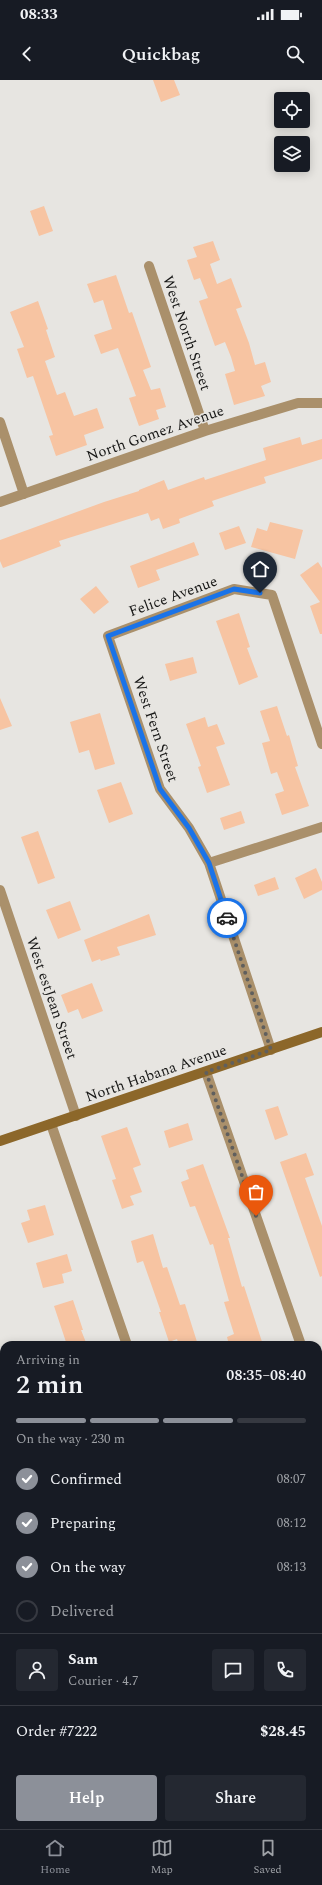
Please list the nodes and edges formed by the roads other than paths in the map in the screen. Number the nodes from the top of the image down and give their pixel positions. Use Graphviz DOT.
graph roads {
  1 [pos="149,266"];
  2 [pos="322,403"];
  3 [pos="0,422"];
  4 [pos="205,432"];
  5 [pos="24,494"];
  6 [pos="0,502"];
  7 [pos="108,636"];
  8 [pos="322,744"];
  9 [pos="322,827"];
  10 [pos="209,863"];
  11 [pos="0,890"];
  12 [pos="322,1032"];
  13 [pos="271,1050"];
  14 [pos="206,1072"];
  15 [pos="76,1116"];
  16 [pos="50,1124"];
  17 [pos="0,1141"];
  18 [pos="126,1341"];
  19 [pos="300,1341"];
  1 -- 4 [label="street, West North Street"];
  2 -- 4 [label="street, North Gomez Avenue"];
  3 -- 5 [label="street"];
  4 -- 5 [label="street, North Gomez Avenue"];
  5 -- 6 [label="street, North Gomez Avenue"];
  7 -- 8 [label="street, Felice Avenue"];
  7 -- 10 [label="street, West Fern Street"];
  9 -- 10 [label="street"];
  10 -- 13 [label="street, West Fern Street"];
  11 -- 15 [label="street, West estJean Street"];
  12 -- 13 [label="street, North Habana Avenue"];
  13 -- 14 [label="street, North Habana Avenue"];
  14 -- 15 [label="street, North Habana Avenue"];
  14 -- 19 [label="street"];
  15 -- 16 [label="street, North Habana Avenue"];
  16 -- 17 [label="street, North Habana Avenue"];
  16 -- 18 [label="street"];
}
